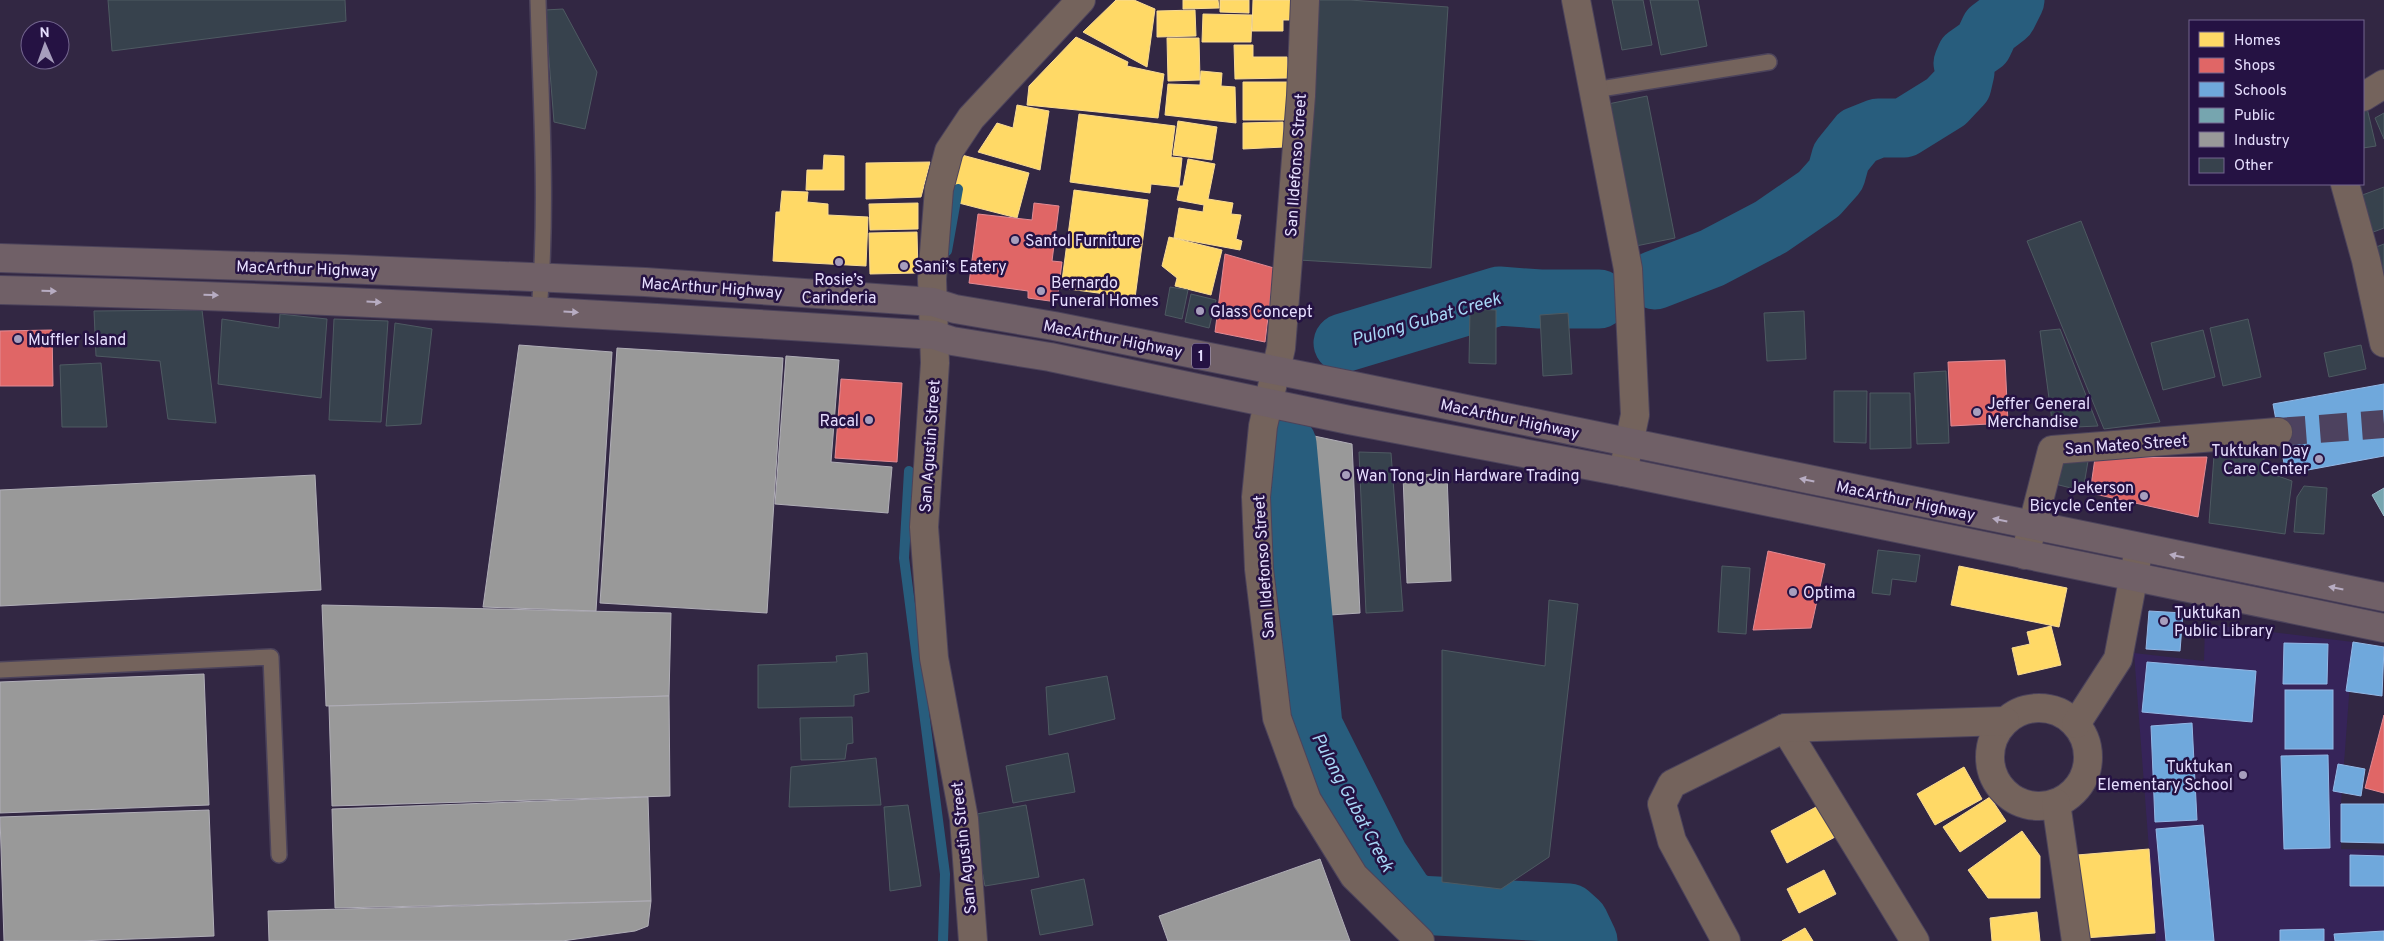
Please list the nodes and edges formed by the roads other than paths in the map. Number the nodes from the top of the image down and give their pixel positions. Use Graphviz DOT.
graph roads {
  1 [pos="538,0"];
  2 [pos="1081,0"];
  3 [pos="1305,0"];
  4 [pos="1576,0"];
  5 [pos="1769,62"];
  6 [pos="2384,84"];
  7 [pos="1594,90"];
  8 [pos="2364,96"];
  9 [pos="2344,185"];
  10 [pos="0,258"];
  11 [pos="542,278"];
  12 [pos="0,290"];
  13 [pos="933,302"];
  14 [pos="539,311"];
  15 [pos="934,335"];
  16 [pos="2384,343"];
  17 [pos="1277,371"];
  18 [pos="1269,402"];
  19 [pos="2278,432"];
  20 [pos="1630,443"];
  21 [pos="1623,472"];
  22 [pos="2032,527"];
  23 [pos="2139,548"];
  24 [pos="2025,556"];
  25 [pos="2134,577"];
  26 [pos="2384,597"];
  27 [pos="2384,628"];
  28 [pos="0,670"];
  29 [pos="2005,721"];
  30 [pos="2076,724"];
  31 [pos="1785,728"];
  32 [pos="2056,803"];
  33 [pos="278,855"];
  34 [pos="973,941"];
  35 [pos="1420,941"];
  36 [pos="1726,941"];
  37 [pos="1915,941"];
  38 [pos="2076,941"];
  1 -- 11 [label="lane"];
  2 -- 13 [label="street, San Agustin Street"];
  3 -- 17 [label="street, San Ildefonso Street"];
  4 -- 7 [label="street"];
  5 -- 7 [label="lane"];
  6 -- 8 [label="street"];
  7 -- 20 [label="street"];
  9 -- 16 [label="street"];
  10 -- 11 [label="highway, MacArthur Highway / 1"];
  11 -- 13 [label="highway, MacArthur Highway / 1"];
  11 -- 14 [label="lane"];
  12 -- 14 [label="highway, MacArthur Highway / 1, one-way"];
  13 -- 15 [label="street, San Agustin Street"];
  13 -- 17 [label="highway, MacArthur Highway / 1"];
  14 -- 15 [label="highway, MacArthur Highway / 1, one-way"];
  15 -- 18 [label="highway, MacArthur Highway / 1"];
  15 -- 34 [label="street, San Agustin Street"];
  17 -- 18 [label="street, San Ildefonso Street"];
  17 -- 20 [label="highway, MacArthur Highway / 1"];
  18 -- 21 [label="highway, MacArthur Highway / 1"];
  18 -- 35 [label="street, San Ildefonso Street"];
  19 -- 22 [label="street, San Mateo Street"];
  20 -- 21 [label="street"];
  22 -- 20 [label="highway, MacArthur Highway / 1, one-way"];
  21 -- 24 [label="highway, MacArthur Highway / 1"];
  22 -- 23 [label="highway, MacArthur Highway / 1"];
  22 -- 24 [label="street, San Mateo Street"];
  23 -- 25 [label="street"];
  26 -- 23 [label="highway, MacArthur Highway / 1, one-way"];
  24 -- 25 [label="highway, MacArthur Highway / 1"];
  25 -- 27 [label="highway, MacArthur Highway / 1"];
  25 -- 30 [label="street"];
  28 -- 33 [label="lane"];
  29 -- 30 [label="street"];
  29 -- 31 [label="street"];
  29 -- 32 [label="street"];
  30 -- 32 [label="street"];
  31 -- 36 [label="street"];
  31 -- 37 [label="street"];
  32 -- 38 [label="street"];
}
